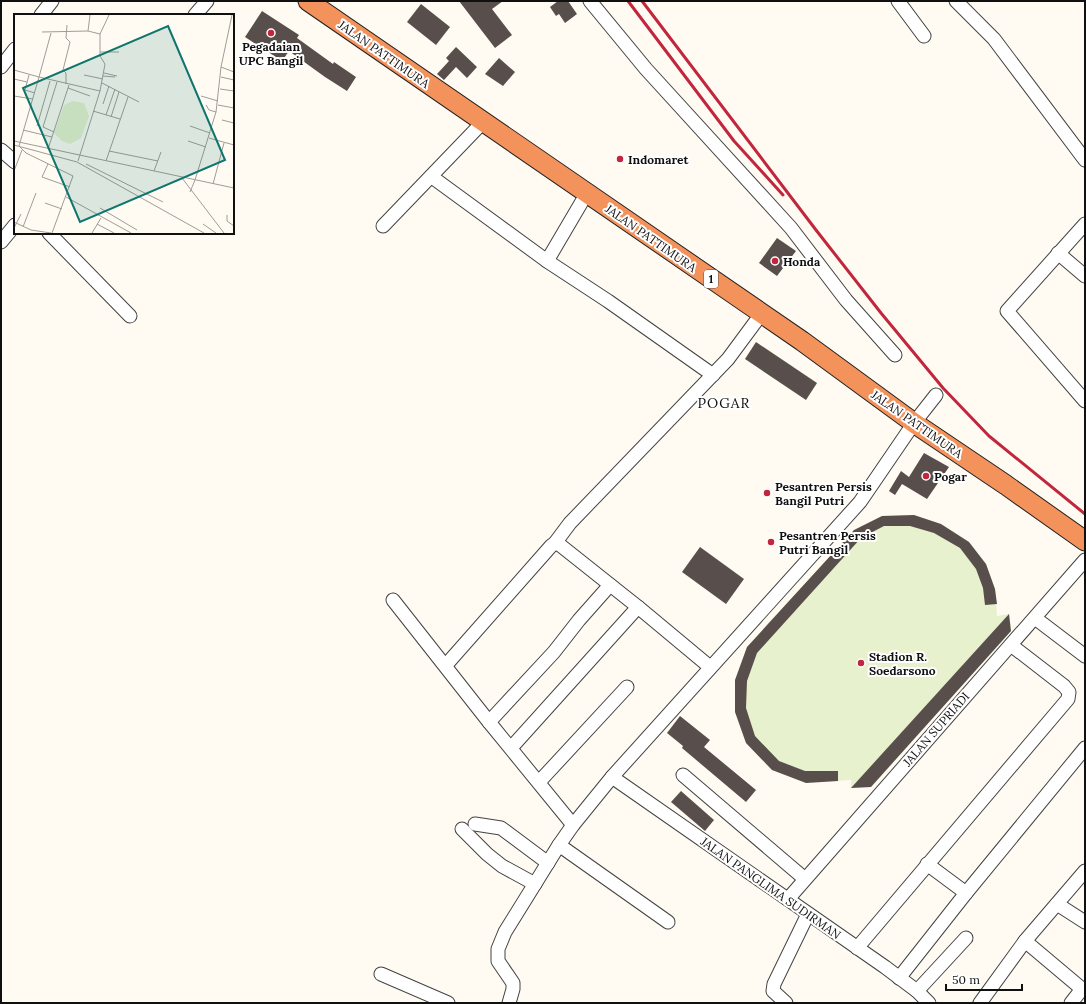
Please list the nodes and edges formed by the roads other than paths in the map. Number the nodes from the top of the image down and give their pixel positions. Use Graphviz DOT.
graph roads {
  1 [pos="52,1"];
  2 [pos="207,1"];
  3 [pos="308,1"];
  4 [pos="319,1"];
  5 [pos="590,1"];
  6 [pos="898,1"];
  7 [pos="956,1"];
  8 [pos="42,14"];
  9 [pos="196,14"];
  10 [pos="334,19"];
  11 [pos="924,36"];
  12 [pos="14,50"];
  13 [pos="1,67"];
  14 [pos="484,122"];
  15 [pos="1,150"];
  16 [pos="1085,160"];
  17 [pos="14,161"];
  18 [pos="432,177"];
  19 [pos="587,193"];
  20 [pos="1085,224"];
  21 [pos="14,226"];
  22 [pos="383,226"];
  23 [pos="50,234"];
  24 [pos="1,242"];
  25 [pos="1058,253"];
  26 [pos="547,261"];
  27 [pos="1085,276"];
  28 [pos="762,313"];
  29 [pos="130,316"];
  30 [pos="895,355"];
  31 [pos="713,375"];
  32 [pos="936,395"];
  33 [pos="1085,401"];
  34 [pos="914,423"];
  35 [pos="1085,541"];
  36 [pos="555,543"];
  37 [pos="1085,560"];
  38 [pos="610,585"];
  39 [pos="393,600"];
  40 [pos="638,607"];
  41 [pos="1035,618"];
  42 [pos="1011,645"];
  43 [pos="1085,656"];
  44 [pos="446,665"];
  45 [pos="710,667"];
  46 [pos="627,687"];
  47 [pos="490,722"];
  48 [pos="511,748"];
  49 [pos="1085,748"];
  50 [pos="683,775"];
  51 [pos="612,777"];
  52 [pos="539,782"];
  53 [pos="475,824"];
  54 [pos="573,825"];
  55 [pos="462,829"];
  56 [pos="560,845"];
  57 [pos="548,863"];
  58 [pos="927,864"];
  59 [pos="1085,871"];
  60 [pos="805,879"];
  61 [pos="535,884"];
  62 [pos="966,893"];
  63 [pos="788,899"];
  64 [pos="1057,904"];
  65 [pos="808,914"];
  66 [pos="668,922"];
  67 [pos="1085,922"];
  68 [pos="966,938"];
  69 [pos="1025,941"];
  70 [pos="857,948"];
  71 [pos="381,974"];
  72 [pos="900,978"];
  73 [pos="1084,990"];
  74 [pos="917,991"];
  75 [pos="448,1003"];
  76 [pos="509,1003"];
  77 [pos="786,1003"];
  78 [pos="929,1003"];
  79 [pos="980,1003"];
  80 [pos="1071,1003"];
  1 -- 8 [label="street"];
  2 -- 9 [label="street"];
  3 -- 10 [label="highway, 1"];
  4 -- 10 [label="highway, 1"];
  5 -- 30 [label="street"];
  6 -- 11 [label="street"];
  7 -- 16 [label="street"];
  10 -- 14 [label="highway, JALAN PATTIMURA / 1"];
  12 -- 13 [label="street"];
  14 -- 18 [label="street"];
  14 -- 19 [label="highway, JALAN PATTIMURA / 1"];
  15 -- 17 [label="street"];
  18 -- 22 [label="street"];
  18 -- 26 [label="street"];
  19 -- 26 [label="street"];
  19 -- 28 [label="highway, JALAN PATTIMURA / 1"];
  20 -- 25 [label="street"];
  21 -- 24 [label="street"];
  23 -- 29 [label="street"];
  25 -- 27 [label="street"];
  25 -- 33 [label="street"];
  26 -- 31 [label="street"];
  28 -- 31 [label="street"];
  28 -- 34 [label="highway, JALAN PATTIMURA / 1"];
  31 -- 36 [label="street"];
  32 -- 34 [label="street"];
  34 -- 35 [label="highway, JALAN PATTIMURA / 1"];
  34 -- 45 [label="street"];
  36 -- 38 [label="street"];
  36 -- 44 [label="street"];
  37 -- 41 [label="street, JALAN SUPRIADI"];
  38 -- 40 [label="street"];
  38 -- 47 [label="street"];
  39 -- 44 [label="street"];
  40 -- 45 [label="street"];
  40 -- 48 [label="street"];
  41 -- 42 [label="street, JALAN SUPRIADI"];
  41 -- 43 [label="street"];
  42 -- 58 [label="street"];
  42 -- 60 [label="street, JALAN SUPRIADI"];
  44 -- 47 [label="street"];
  45 -- 51 [label="street"];
  46 -- 52 [label="street"];
  47 -- 48 [label="street"];
  48 -- 52 [label="street"];
  49 -- 62 [label="street"];
  50 -- 60 [label="street"];
  51 -- 54 [label="street"];
  51 -- 63 [label="street, JALAN PANGLIMA SUDIRMAN"];
  52 -- 54 [label="street"];
  53 -- 57 [label="street"];
  54 -- 56 [label="street"];
  55 -- 61 [label="street"];
  56 -- 57 [label="street"];
  56 -- 66 [label="street"];
  57 -- 61 [label="street"];
  58 -- 62 [label="street"];
  58 -- 70 [label="street"];
  59 -- 64 [label="street"];
  60 -- 63 [label="street, JALAN SUPRIADI"];
  61 -- 76 [label="street"];
  62 -- 72 [label="street"];
  63 -- 65 [label="street, JALAN PANGLIMA SUDIRMAN"];
  64 -- 67 [label="street"];
  64 -- 69 [label="street"];
  65 -- 70 [label="street, JALAN PANGLIMA SUDIRMAN"];
  65 -- 77 [label="street"];
  68 -- 74 [label="street"];
  69 -- 73 [label="street"];
  69 -- 79 [label="street"];
  70 -- 72 [label="street, JALAN PANGLIMA SUDIRMAN"];
  71 -- 75 [label="street"];
  72 -- 74 [label="street, JALAN PANGLIMA SUDIRMAN"];
  73 -- 80 [label="street"];
  74 -- 78 [label="street, JALAN PANGLIMA SUDIRMAN"];
}
